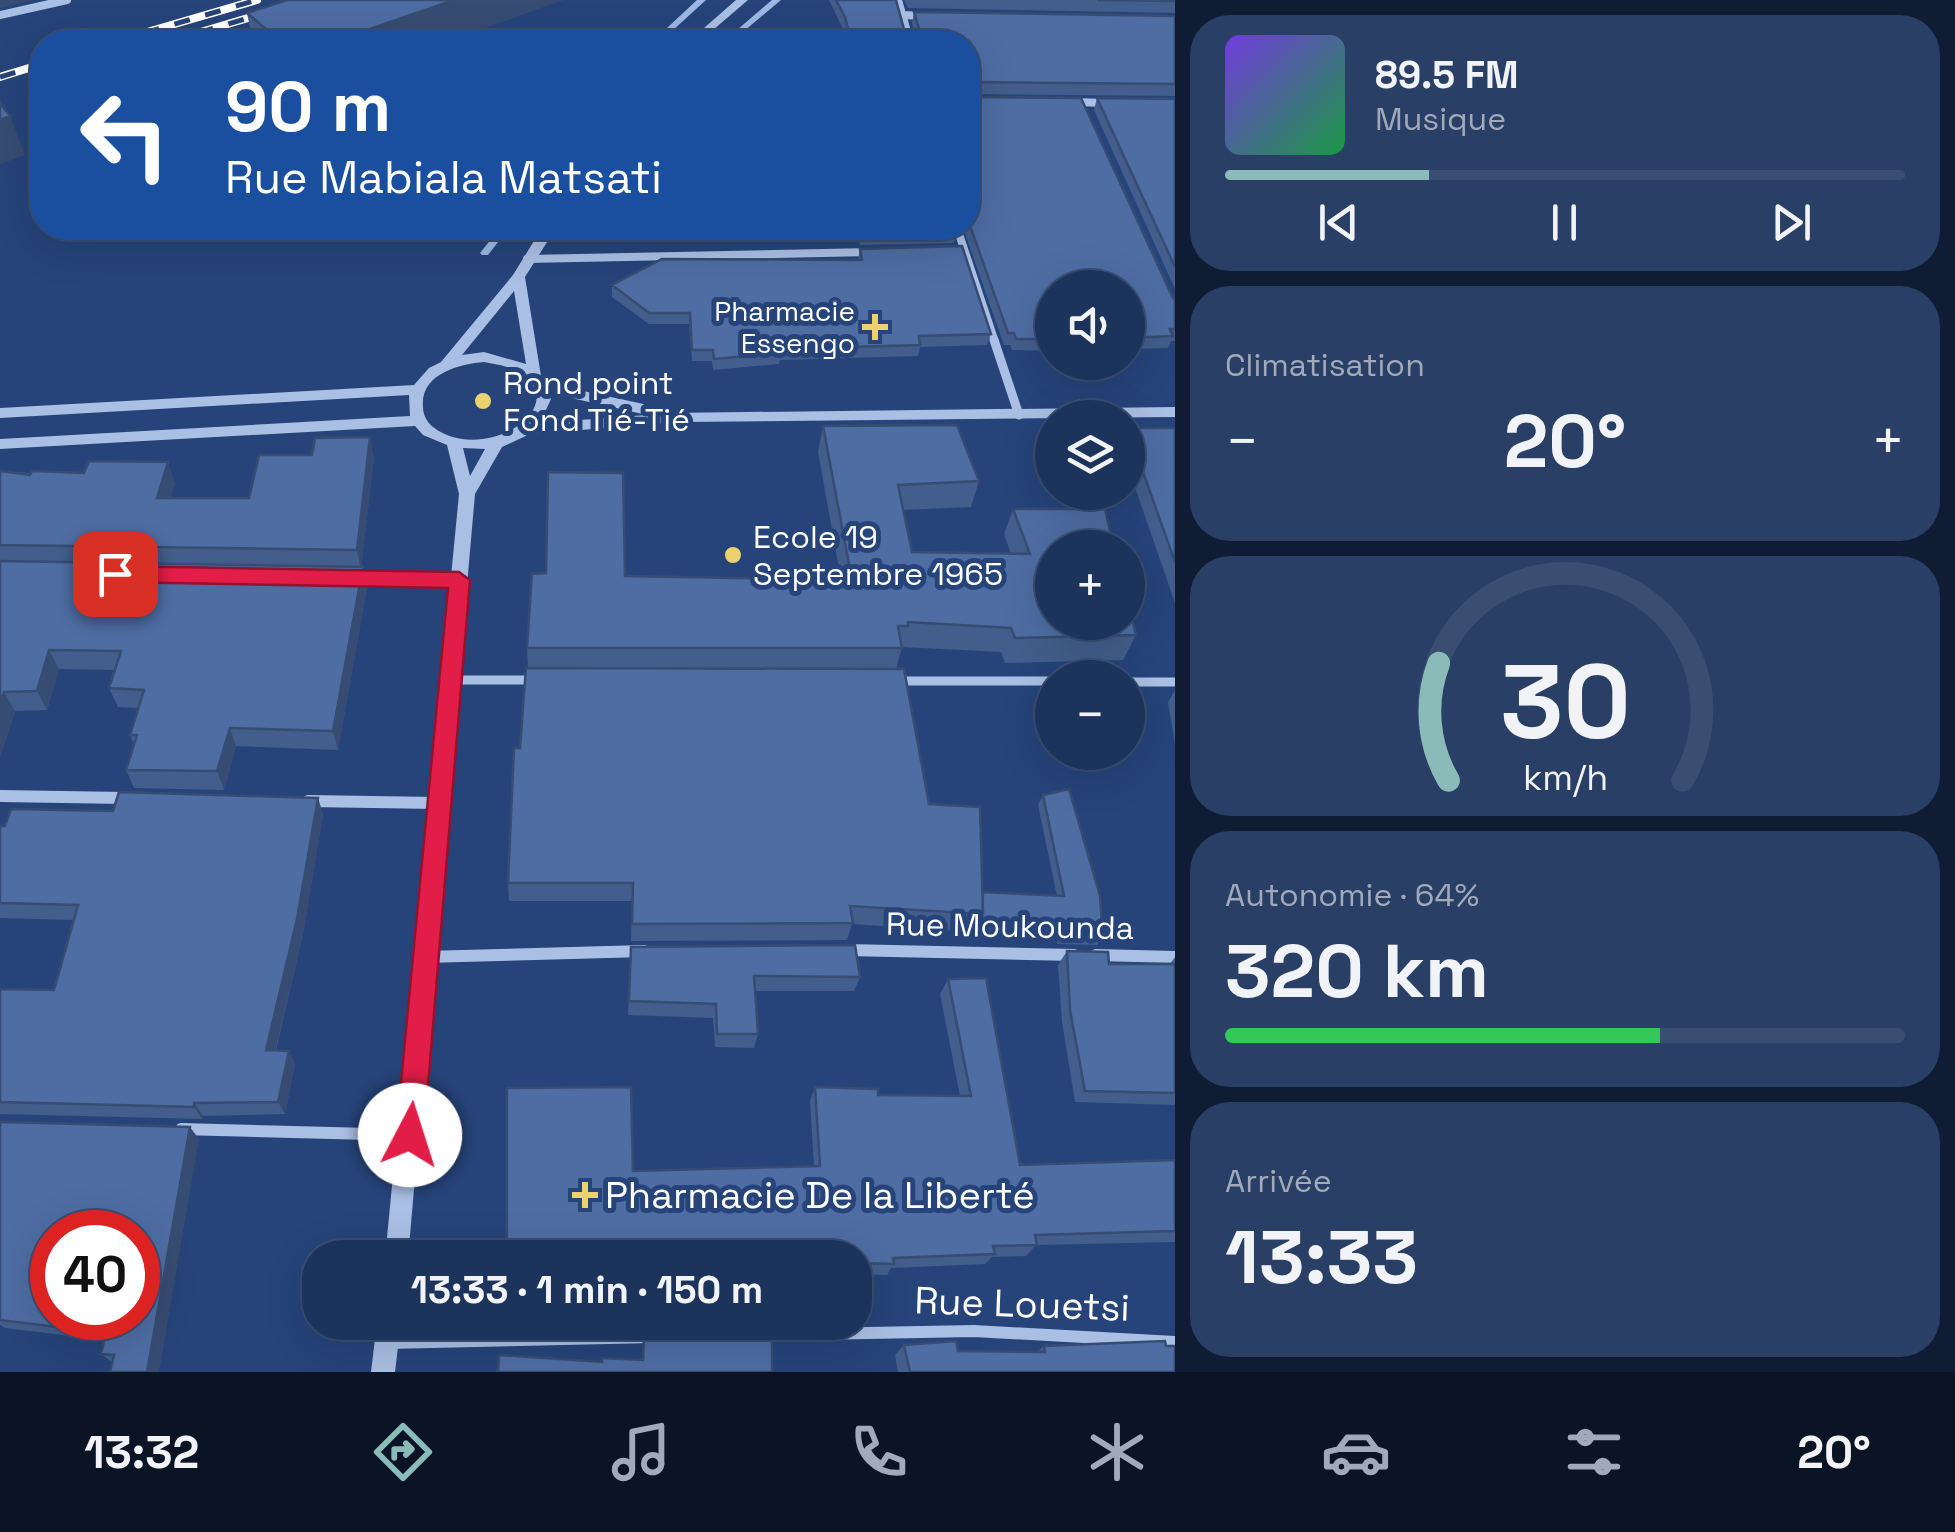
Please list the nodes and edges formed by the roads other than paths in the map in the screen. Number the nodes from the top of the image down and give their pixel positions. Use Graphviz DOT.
graph roads {
  1 [pos="67,0"];
  2 [pos="742,0"];
  3 [pos="898,0"];
  4 [pos="36,4"];
  5 [pos="0,15"];
  6 [pos="903,15"];
  7 [pos="942,16"];
  8 [pos="707,30"];
  9 [pos="907,30"];
  10 [pos="1063,102"];
  11 [pos="1082,102"];
  12 [pos="1120,103"];
  13 [pos="1090,120"];
  14 [pos="540,240"];
  15 [pos="960,240"];
  16 [pos="943,250"];
  17 [pos="963,250"];
  18 [pos="884,252"];
  19 [pos="527,258"];
  20 [pos="518,277"];
  21 [pos="446,365"];
  22 [pos="539,381"];
  23 [pos="417,390"];
  24 [pos="1175,412"];
  25 [pos="0,413"];
  26 [pos="1019,415"];
  27 [pos="682,417"];
  28 [pos="418,420"];
  29 [pos="530,429"];
  30 [pos="0,444"];
  31 [pos="454,444"];
  32 [pos="496,444"];
  33 [pos="468,494"];
  34 [pos="339,578"];
  35 [pos="459,580"];
  36 [pos="450,680"];
  37 [pos="547,680"];
  38 [pos="877,681"];
  39 [pos="1035,681"];
  40 [pos="1145,682"];
  41 [pos="1175,682"];
  42 [pos="0,796"];
  43 [pos="139,798"];
  44 [pos="298,801"];
  45 [pos="437,804"];
  46 [pos="828,950"];
  47 [pos="656,951"];
  48 [pos="424,957"];
  49 [pos="1175,957"];
  50 [pos="156,1128"];
  51 [pos="410,1135"];
  52 [pos="398,1240"];
  53 [pos="872,1333"];
  54 [pos="386,1340"];
  55 [pos="1175,1342"];
  56 [pos="384,1372"];
  1 -- 4 [label="street"];
  2 -- 8 [label="street"];
  3 -- 6 [label="street"];
  4 -- 5 [label="street"];
  6 -- 7 [label="street"];
  6 -- 9 [label="street"];
  10 -- 11 [label="street"];
  11 -- 12 [label="street"];
  11 -- 13 [label="street"];
  14 -- 19 [label="street"];
  15 -- 17 [label="street"];
  16 -- 17 [label="street"];
  17 -- 26 [label="street"];
  18 -- 19 [label="street"];
  19 -- 20 [label="street"];
  20 -- 21 [label="street"];
  20 -- 22 [label="street"];
  21 -- 22 [label="street"];
  21 -- 23 [label="street"];
  22 -- 27 [label="street"];
  22 -- 29 [label="street"];
  23 -- 25 [label="street"];
  23 -- 28 [label="street"];
  24 -- 26 [label="street"];
  26 -- 27 [label="street"];
  27 -- 29 [label="street"];
  28 -- 30 [label="street"];
  28 -- 31 [label="street"];
  29 -- 32 [label="street"];
  31 -- 32 [label="street"];
  31 -- 33 [label="street"];
  32 -- 33 [label="street"];
  33 -- 35 [label="street"];
  34 -- 35 [label="street"];
  35 -- 36 [label="street"];
  36 -- 37 [label="street"];
  36 -- 45 [label="street"];
  38 -- 39 [label="street"];
  40 -- 41 [label="street"];
  42 -- 43 [label="street"];
  44 -- 45 [label="street"];
  45 -- 48 [label="street"];
  46 -- 49 [label="street, Rue Moukounda"];
  47 -- 48 [label="street"];
  48 -- 51 [label="street"];
  50 -- 51 [label="street"];
  51 -- 52 [label="street"];
  53 -- 55 [label="street, Rue Louetsi"];
  54 -- 56 [label="street"];
}
